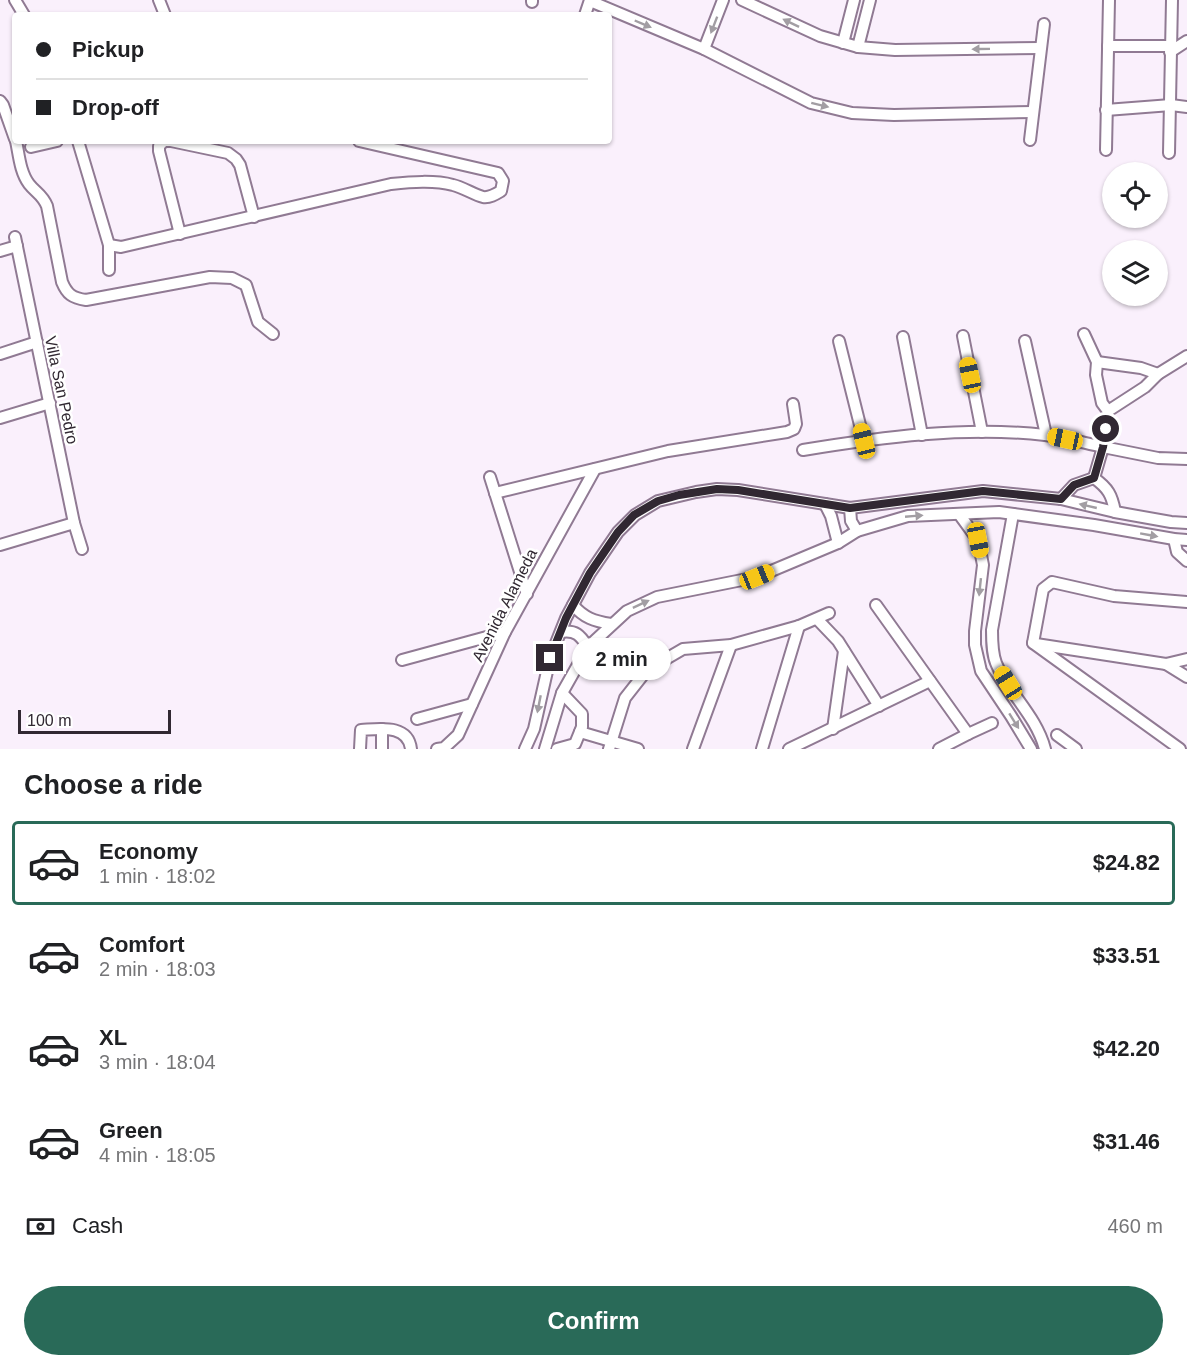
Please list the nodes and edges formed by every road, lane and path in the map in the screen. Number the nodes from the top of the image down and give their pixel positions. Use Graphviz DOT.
graph roads {
  1 [pos="723,0"];
  2 [pos="742,0"];
  3 [pos="1109,0"];
  4 [pos="1172,0"];
  5 [pos="590,1"];
  6 [pos="853,5"];
  7 [pos="868,6"];
  8 [pos="1044,24"];
  9 [pos="1187,41"];
  10 [pos="843,43"];
  11 [pos="1108,46"];
  12 [pos="858,47"];
  13 [pos="1040,48"];
  14 [pos="704,49"];
  15 [pos="1170,49"];
  16 [pos="0,101"];
  17 [pos="1171,105"];
  18 [pos="1187,107"];
  19 [pos="1106,110"];
  20 [pos="1033,112"];
  21 [pos="12,132"];
  22 [pos="1030,140"];
  23 [pos="16,144"];
  24 [pos="44,144"];
  25 [pos="79,144"];
  26 [pos="162,144"];
  27 [pos="185,144"];
  28 [pos="372,144"];
  29 [pos="31,147"];
  30 [pos="1106,150"];
  31 [pos="1169,153"];
  32 [pos="254,217"];
  33 [pos="180,234"];
  34 [pos="109,244"];
  35 [pos="0,251"];
  36 [pos="109,270"];
  37 [pos="273,334"];
  38 [pos="1084,334"];
  39 [pos="963,336"];
  40 [pos="903,337"];
  41 [pos="1025,340"];
  42 [pos="839,341"];
  43 [pos="37,342"];
  44 [pos="0,354"];
  45 [pos="1187,356"];
  46 [pos="1097,362"];
  47 [pos="1158,374"];
  48 [pos="50,403"];
  49 [pos="793,404"];
  50 [pos="1108,411"];
  51 [pos="0,418"];
  52 [pos="982,432"];
  53 [pos="922,435"];
  54 [pos="1046,435"];
  55 [pos="864,441"];
  56 [pos="1103,447"];
  57 [pos="803,450"];
  58 [pos="1187,459"];
  59 [pos="595,469"];
  60 [pos="490,477"];
  61 [pos="1094,478"];
  62 [pos="495,493"];
  63 [pos="1061,499"];
  64 [pos="825,504"];
  65 [pos="850,508"];
  66 [pos="1115,512"];
  67 [pos="958,514"];
  68 [pos="1013,514"];
  69 [pos="74,523"];
  70 [pos="1187,523"];
  71 [pos="857,531"];
  72 [pos="1174,539"];
  73 [pos="1187,540"];
  74 [pos="838,543"];
  75 [pos="0,545"];
  76 [pos="82,549"];
  77 [pos="1187,561"];
  78 [pos="527,594"];
  79 [pos="1187,602"];
  80 [pos="573,605"];
  81 [pos="876,605"];
  82 [pos="829,613"];
  83 [pos="817,619"];
  84 [pos="611,624"];
  85 [pos="799,626"];
  86 [pos="505,632"];
  87 [pos="561,632"];
  88 [pos="1032,643"];
  89 [pos="731,645"];
  90 [pos="975,645"];
  91 [pos="992,645"];
  92 [pos="588,648"];
  93 [pos="844,651"];
  94 [pos="1187,659"];
  95 [pos="402,660"];
  96 [pos="1166,664"];
  97 [pos="1187,677"];
  98 [pos="930,681"];
  99 [pos="562,693"];
  100 [pos="472,704"];
  101 [pos="879,706"];
  102 [pos="417,719"];
  103 [pos="992,723"];
  104 [pos="382,729"];
  105 [pos="833,729"];
  106 [pos="580,732"];
  107 [pos="968,734"];
  108 [pos="1057,735"];
  109 [pos="610,745"];
  110 [pos="360,749"];
  111 [pos="382,749"];
  112 [pos="411,749"];
  113 [pos="437,749"];
  114 [pos="525,749"];
  115 [pos="545,749"];
  116 [pos="557,749"];
  117 [pos="638,749"];
  118 [pos="693,749"];
  119 [pos="762,749"];
  120 [pos="789,749"];
  121 [pos="939,749"];
  122 [pos="1030,749"];
  123 [pos="1045,749"];
  124 [pos="1076,749"];
  125 [pos="1180,749"];
  1 -- 14 [label="street, one-way"];
  10 -- 2 [label="street, one-way"];
  3 -- 11 [label="street"];
  4 -- 15 [label="street"];
  5 -- 14 [label="street, one-way"];
  6 -- 7 [label="street"];
  6 -- 10 [label="street"];
  7 -- 12 [label="street"];
  8 -- 13 [label="street"];
  9 -- 15 [label="street"];
  10 -- 12 [label="street"];
  11 -- 15 [label="street"];
  11 -- 19 [label="street"];
  13 -- 12 [label="street, one-way"];
  13 -- 20 [label="street"];
  14 -- 20 [label="street, one-way"];
  15 -- 17 [label="street"];
  16 -- 21 [label="street"];
  17 -- 18 [label="street"];
  17 -- 19 [label="street"];
  17 -- 31 [label="street"];
  19 -- 30 [label="street"];
  20 -- 22 [label="street"];
  23 -- 37 [label="street"];
  24 -- 29 [label="street"];
  25 -- 34 [label="street"];
  26 -- 33 [label="street"];
  27 -- 32 [label="street"];
  28 -- 32 [label="street"];
  32 -- 33 [label="street"];
  33 -- 34 [label="street"];
  34 -- 36 [label="street"];
  35 -- 43 [label="street, Villa San Pedro"];
  38 -- 46 [label="street"];
  39 -- 52 [label="street"];
  40 -- 53 [label="street"];
  41 -- 54 [label="street"];
  42 -- 55 [label="street"];
  43 -- 44 [label="street"];
  43 -- 48 [label="street, Villa San Pedro"];
  45 -- 47 [label="street"];
  46 -- 47 [label="street"];
  46 -- 50 [label="street"];
  47 -- 50 [label="street"];
  48 -- 51 [label="street"];
  48 -- 69 [label="street, Villa San Pedro"];
  49 -- 59 [label="street"];
  50 -- 56 [label="street"];
  52 -- 53 [label="street"];
  52 -- 54 [label="street"];
  53 -- 55 [label="street"];
  54 -- 56 [label="street"];
  55 -- 57 [label="street"];
  56 -- 58 [label="street"];
  56 -- 61 [label="street"];
  59 -- 62 [label="street"];
  59 -- 78 [label="street, Avenida Alameda"];
  60 -- 62 [label="street"];
  61 -- 63 [label="street"];
  61 -- 66 [label="street"];
  62 -- 78 [label="street"];
  63 -- 65 [label="street"];
  66 -- 63 [label="street, one-way"];
  64 -- 65 [label="street"];
  64 -- 74 [label="street"];
  64 -- 80 [label="street"];
  65 -- 71 [label="street"];
  66 -- 70 [label="street"];
  67 -- 68 [label="street"];
  71 -- 67 [label="street, one-way"];
  67 -- 90 [label="street, one-way"];
  68 -- 72 [label="street, one-way"];
  68 -- 91 [label="street"];
  69 -- 75 [label="street"];
  69 -- 76 [label="street, Villa San Pedro"];
  71 -- 74 [label="street"];
  72 -- 73 [label="street"];
  72 -- 77 [label="street"];
  84 -- 74 [label="street, one-way"];
  78 -- 86 [label="street, Avenida Alameda"];
  79 -- 88 [label="street"];
  80 -- 84 [label="street"];
  80 -- 87 [label="street"];
  81 -- 98 [label="street"];
  82 -- 83 [label="street"];
  83 -- 85 [label="street"];
  83 -- 93 [label="street"];
  84 -- 92 [label="street"];
  85 -- 89 [label="street"];
  85 -- 119 [label="street"];
  86 -- 95 [label="street"];
  86 -- 100 [label="street, Avenida Alameda"];
  87 -- 92 [label="street"];
  87 -- 114 [label="street, one-way"];
  88 -- 96 [label="street"];
  88 -- 125 [label="street"];
  89 -- 109 [label="street"];
  89 -- 118 [label="street"];
  90 -- 91 [label="street"];
  90 -- 122 [label="street, one-way"];
  91 -- 123 [label="street"];
  92 -- 99 [label="street"];
  93 -- 101 [label="street"];
  93 -- 105 [label="street"];
  94 -- 96 [label="street"];
  96 -- 97 [label="street"];
  98 -- 101 [label="street"];
  98 -- 107 [label="street"];
  99 -- 106 [label="street"];
  99 -- 115 [label="street"];
  100 -- 102 [label="street"];
  100 -- 113 [label="street, Avenida Alameda"];
  101 -- 105 [label="street"];
  103 -- 107 [label="street"];
  104 -- 110 [label="street"];
  104 -- 111 [label="street"];
  104 -- 112 [label="street"];
  105 -- 120 [label="street"];
  106 -- 109 [label="street"];
  106 -- 116 [label="street"];
  107 -- 121 [label="street"];
  108 -- 124 [label="street"];
  109 -- 117 [label="street"];
}
